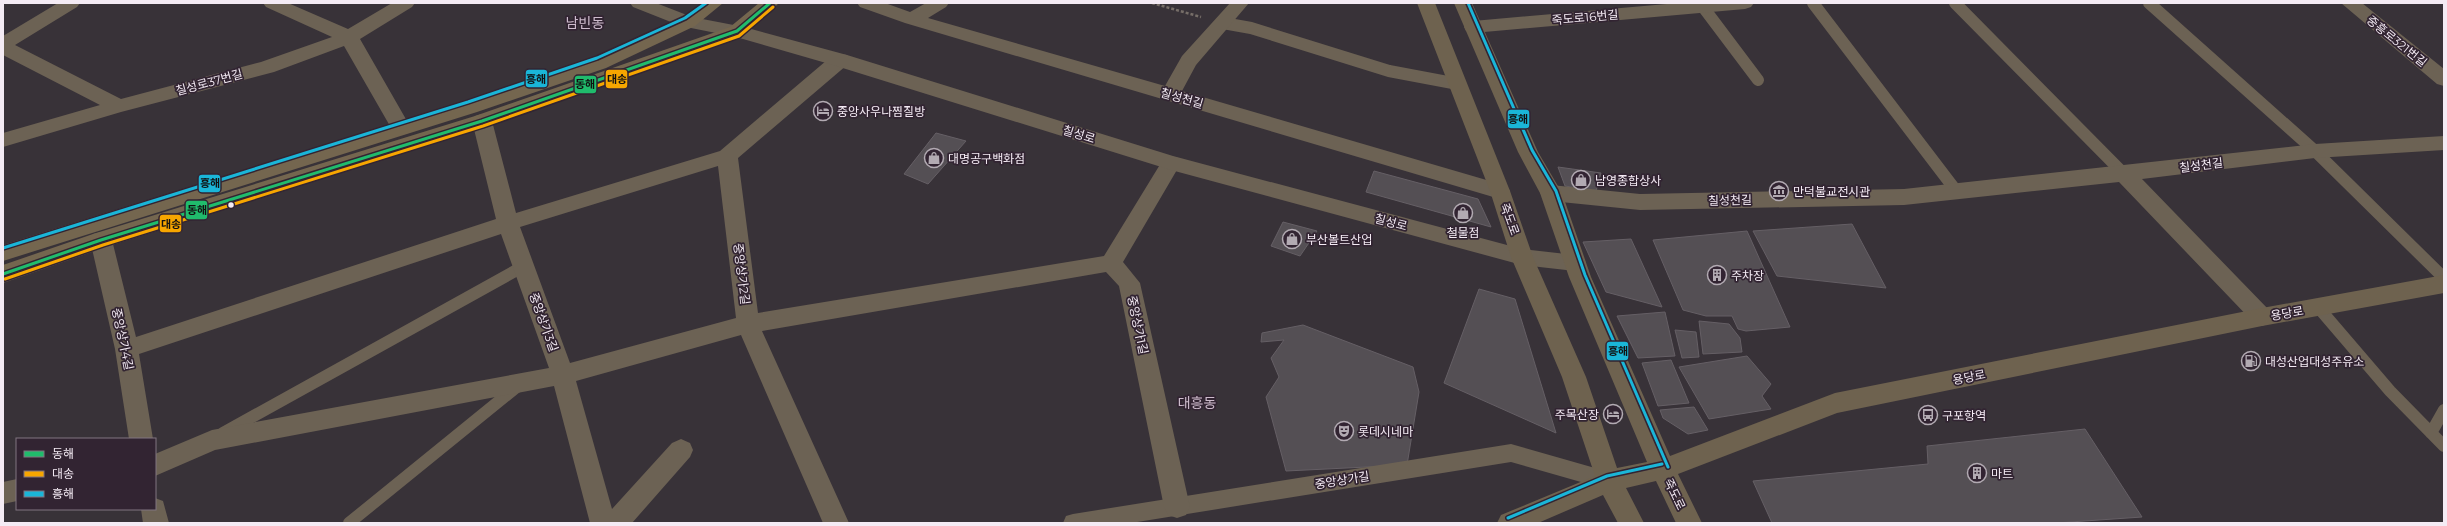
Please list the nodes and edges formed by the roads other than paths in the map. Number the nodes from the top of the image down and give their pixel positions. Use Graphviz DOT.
graph roads {
  1 [pos="71,3"];
  2 [pos="272,3"];
  3 [pos="406,3"];
  4 [pos="639,3"];
  5 [pos="714,3"];
  6 [pos="770,3"];
  7 [pos="866,3"];
  8 [pos="940,3"];
  9 [pos="1240,3"];
  10 [pos="1462,3"];
  11 [pos="1745,3"];
  12 [pos="1814,3"];
  13 [pos="1955,3"];
  14 [pos="2149,3"];
  15 [pos="2350,3"];
  16 [pos="1424,4"];
  17 [pos="1702,5"];
  18 [pos="912,20"];
  19 [pos="688,22"];
  20 [pos="1223,23"];
  21 [pos="1473,27"];
  22 [pos="737,31"];
  23 [pos="349,37"];
  24 [pos="3,44"];
  25 [pos="3,47"];
  26 [pos="840,60"];
  27 [pos="2444,79"];
  28 [pos="1758,80"];
  29 [pos="1458,84"];
  30 [pos="1170,94"];
  31 [pos="119,106"];
  32 [pos="482,121"];
  33 [pos="401,128"];
  34 [pos="3,140"];
  35 [pos="2444,143"];
  36 [pos="2315,151"];
  37 [pos="727,156"];
  38 [pos="1171,163"];
  39 [pos="2124,174"];
  40 [pos="1500,191"];
  41 [pos="1958,192"];
  42 [pos="1551,193"];
  43 [pos="508,223"];
  44 [pos="101,240"];
  45 [pos="3,253"];
  46 [pos="1522,257"];
  47 [pos="1111,263"];
  48 [pos="1576,263"];
  49 [pos="524,266"];
  50 [pos="3,274"];
  51 [pos="2444,278"];
  52 [pos="2444,284"];
  53 [pos="2318,307"];
  54 [pos="2262,318"];
  55 [pos="748,324"];
  56 [pos="127,349"];
  57 [pos="563,375"];
  58 [pos="520,384"];
  59 [pos="2444,410"];
  60 [pos="2431,433"];
  61 [pos="141,438"];
  62 [pos="212,440"];
  63 [pos="2444,446"];
  64 [pos="681,450"];
  65 [pos="156,465"];
  66 [pos="1663,469"];
  67 [pos="1609,481"];
  68 [pos="16,490"];
  69 [pos="3,493"];
  70 [pos="1177,507"];
  71 [pos="154,510"];
  72 [pos="156,523"];
  73 [pos="349,523"];
  74 [pos="603,523"];
  75 [pos="616,523"];
  76 [pos="836,523"];
  77 [pos="1073,523"];
  78 [pos="1510,523"];
  79 [pos="1630,523"];
  80 [pos="1689,523"];
  1 -- 24 [label="street"];
  2 -- 23 [label="street"];
  3 -- 23 [label="street, 칠성로37번길"];
  4 -- 19 [label="street, 칠성로"];
  5 -- 19 [label="main road"];
  6 -- 22 [label="main road"];
  7 -- 18 [label="street, 칠성천길"];
  8 -- 18 [label="street"];
  9 -- 20 [label="street"];
  10 -- 21 [label="main road, 죽도로"];
  11 -- 17 [label="street, 죽도로16번길"];
  12 -- 41 [label="lane"];
  13 -- 39 [label="lane"];
  14 -- 36 [label="lane"];
  15 -- 27 [label="street, 중흥로321번길"];
  16 -- 29 [label="main road, 죽도로"];
  17 -- 21 [label="street, 죽도로16번길"];
  17 -- 28 [label="lane"];
  18 -- 30 [label="street, 칠성천길"];
  19 -- 22 [label="street, 칠성로"];
  19 -- 33 [label="main road"];
  20 -- 29 [label="lane"];
  20 -- 30 [label="street"];
  21 -- 42 [label="main road, 죽도로"];
  22 -- 26 [label="street, 칠성로"];
  22 -- 32 [label="main road"];
  23 -- 31 [label="street, 칠성로37번길"];
  23 -- 33 [label="street"];
  25 -- 31 [label="street"];
  26 -- 37 [label="street"];
  26 -- 38 [label="street, 칠성로"];
  29 -- 40 [label="main road, 죽도로"];
  30 -- 40 [label="street, 칠성천길"];
  31 -- 34 [label="street, 칠성로37번길"];
  32 -- 43 [label="street, 중앙상가3길"];
  32 -- 44 [label="main road"];
  33 -- 45 [label="main road"];
  35 -- 36 [label="street, 칠성천길"];
  36 -- 39 [label="street, 칠성천길"];
  36 -- 51 [label="lane"];
  37 -- 43 [label="street"];
  37 -- 55 [label="street, 중앙상가2길"];
  38 -- 46 [label="street, 칠성로"];
  38 -- 47 [label="street"];
  39 -- 41 [label="street, 칠성천길"];
  39 -- 54 [label="street"];
  40 -- 46 [label="main road, 죽도로"];
  41 -- 42 [label="street, 칠성천길"];
  42 -- 48 [label="main road, 죽도로"];
  43 -- 49 [label="street, 중앙상가3길"];
  43 -- 56 [label="street"];
  44 -- 50 [label="main road"];
  44 -- 56 [label="street, 중앙상가4길"];
  46 -- 48 [label="street, 칠성로"];
  46 -- 67 [label="main road, 죽도로"];
  47 -- 55 [label="street"];
  47 -- 70 [label="street, 중앙상가1길"];
  48 -- 66 [label="main road, 죽도로"];
  49 -- 57 [label="street, 중앙상가3길"];
  49 -- 62 [label="lane"];
  52 -- 53 [label="main road, 용당로"];
  53 -- 54 [label="main road, 용당로"];
  53 -- 60 [label="lane"];
  54 -- 66 [label="main road, 용당로"];
  55 -- 57 [label="street"];
  55 -- 76 [label="street, 중앙상가2길"];
  56 -- 61 [label="street, 중앙상가4길"];
  57 -- 58 [label="street"];
  57 -- 74 [label="street, 중앙상가3길"];
  58 -- 62 [label="street"];
  58 -- 73 [label="lane"];
  59 -- 60 [label="lane"];
  60 -- 63 [label="lane"];
  62 -- 65 [label="street"];
  64 -- 75 [label="street"];
  66 -- 67 [label="main road, 용당로"];
  66 -- 80 [label="main road, 죽도로"];
  67 -- 70 [label="street, 중앙상가길"];
  67 -- 78 [label="main road, 용당로"];
  67 -- 79 [label="main road, 죽도로"];
  68 -- 69 [label="street"];
  70 -- 77 [label="street, 중앙상가길"];
  71 -- 72 [label="street"];
}
